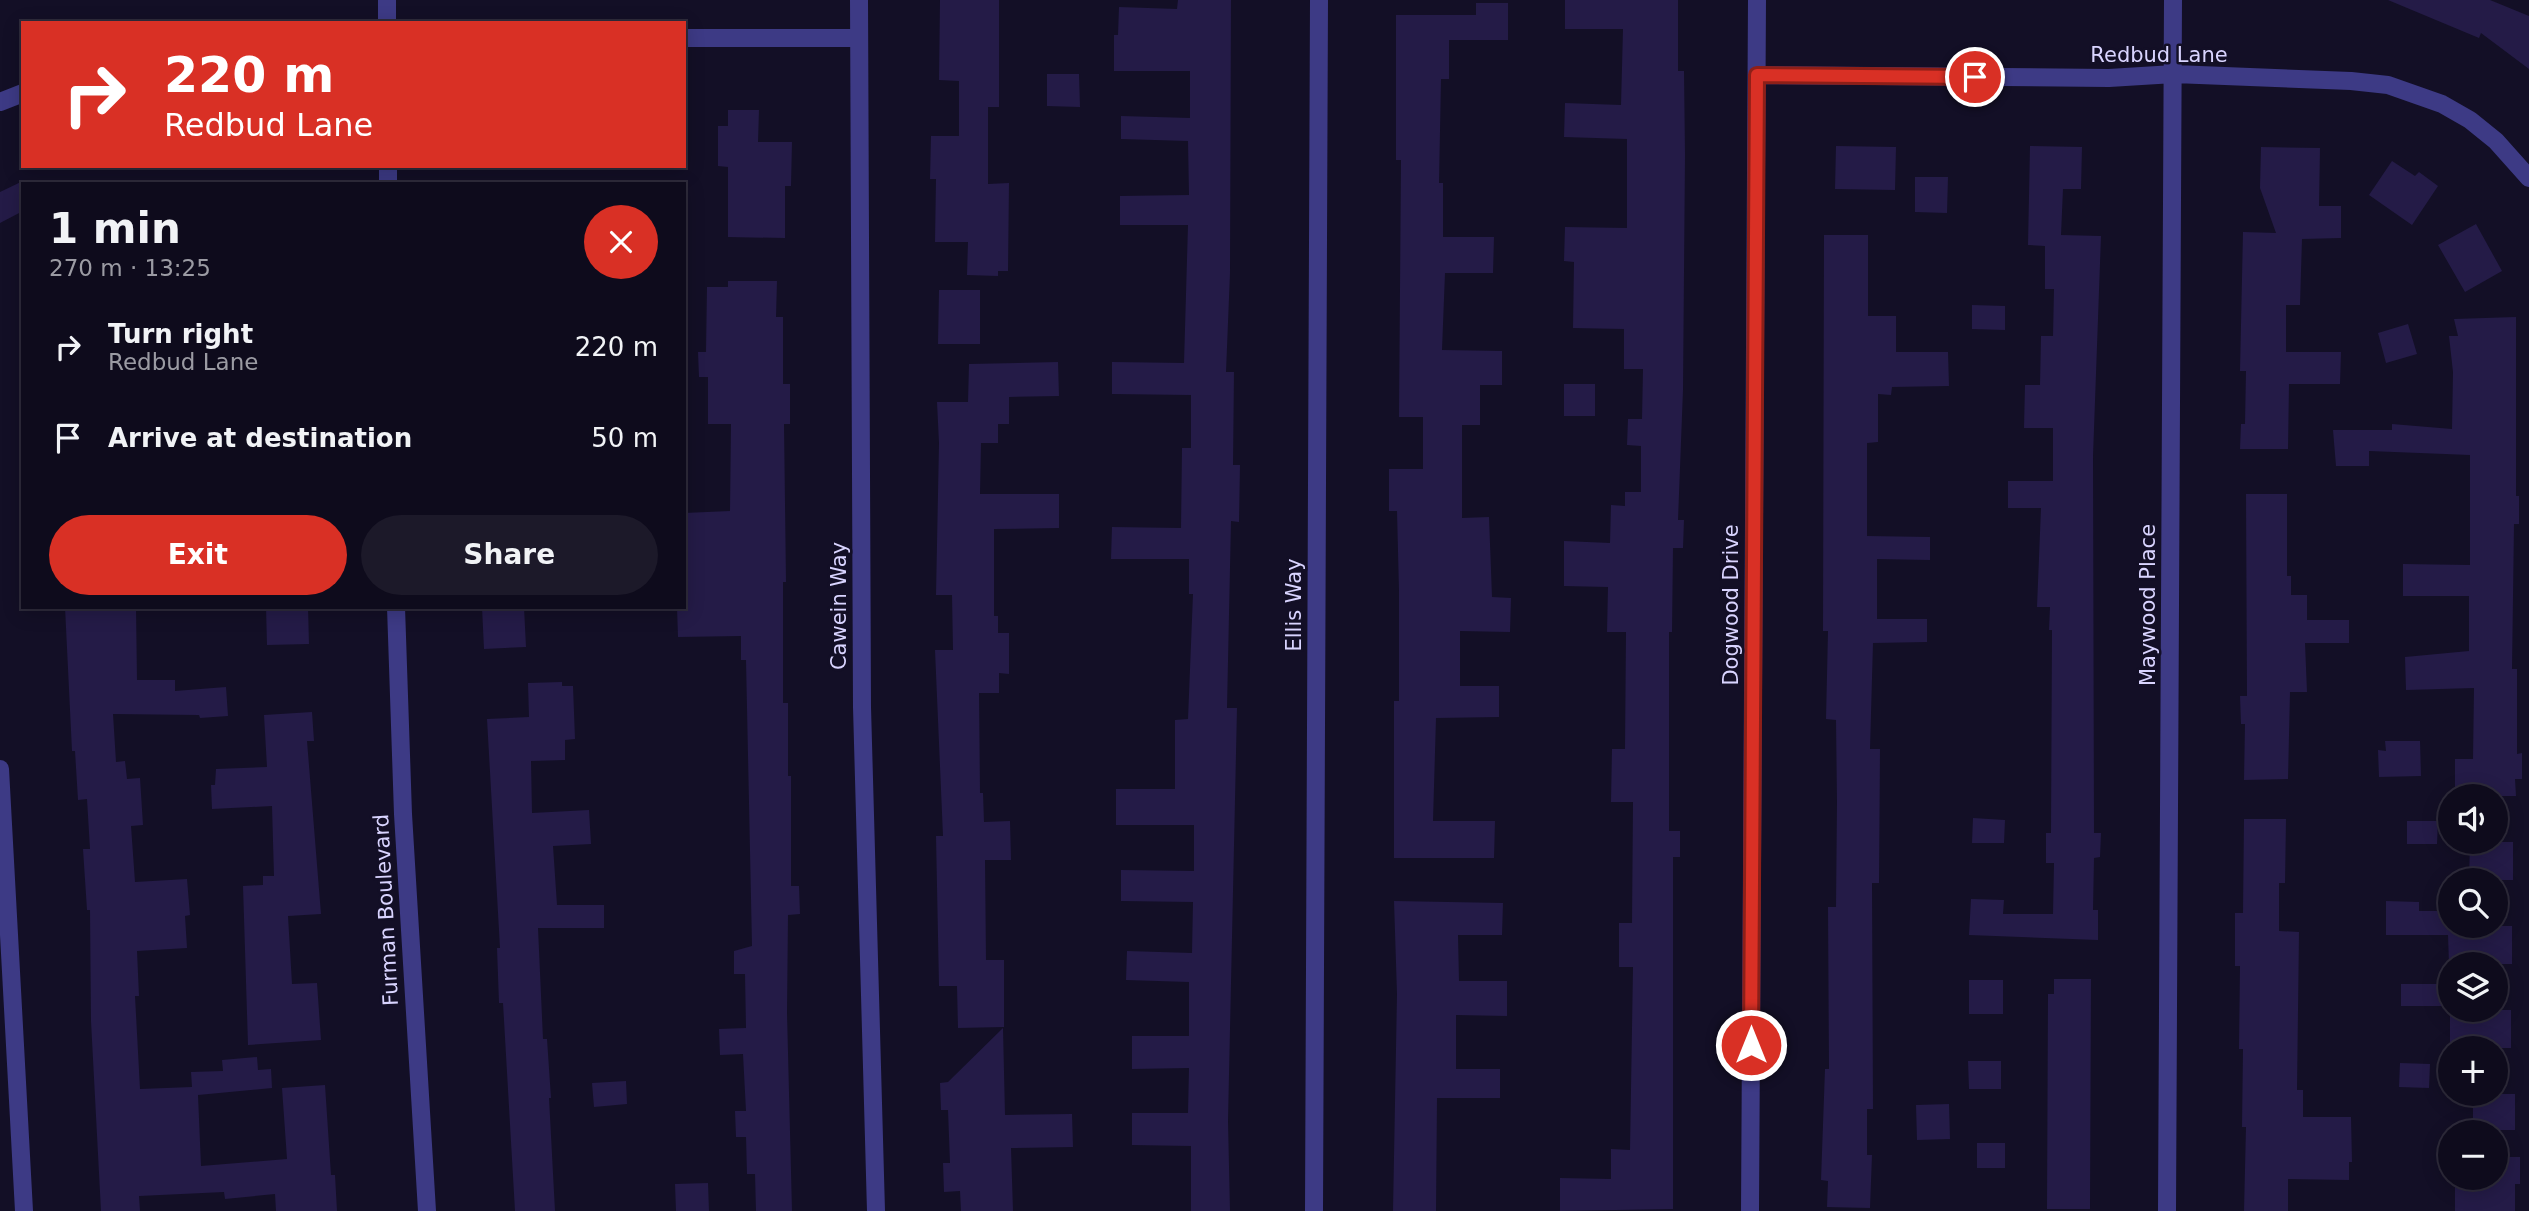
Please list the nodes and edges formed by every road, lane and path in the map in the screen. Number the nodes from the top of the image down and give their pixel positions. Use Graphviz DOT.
graph roads {
  1 [pos="387,0"];
  2 [pos="859,0"];
  3 [pos="1319,0"];
  4 [pos="1757,0"];
  5 [pos="2173,0"];
  6 [pos="387,21"];
  7 [pos="686,38"];
  8 [pos="857,38"];
  9 [pos="2174,74"];
  10 [pos="1757,75"];
  11 [pos="21,94"];
  12 [pos="0,102"];
  13 [pos="2529,178"];
  14 [pos="396,609"];
  15 [pos="0,769"];
  16 [pos="24,1211"];
  17 [pos="427,1211"];
  18 [pos="876,1211"];
  19 [pos="1314,1211"];
  20 [pos="1751,1211"];
  21 [pos="2167,1211"];
  1 -- 6 [label="street"];
  2 -- 8 [label="street, Cawein Way"];
  3 -- 19 [label="street, Ellis Way"];
  4 -- 10 [label="street, Dogwood Drive"];
  5 -- 9 [label="street, Maywood Place"];
  7 -- 8 [label="street"];
  8 -- 18 [label="street, Cawein Way"];
  9 -- 10 [label="street, Redbud Lane"];
  9 -- 13 [label="street, Redbud Lane"];
  9 -- 21 [label="street, Maywood Place"];
  10 -- 20 [label="street, Dogwood Drive"];
  11 -- 12 [label="street"];
  14 -- 17 [label="street, Furman Boulevard"];
  15 -- 16 [label="street"];
}
